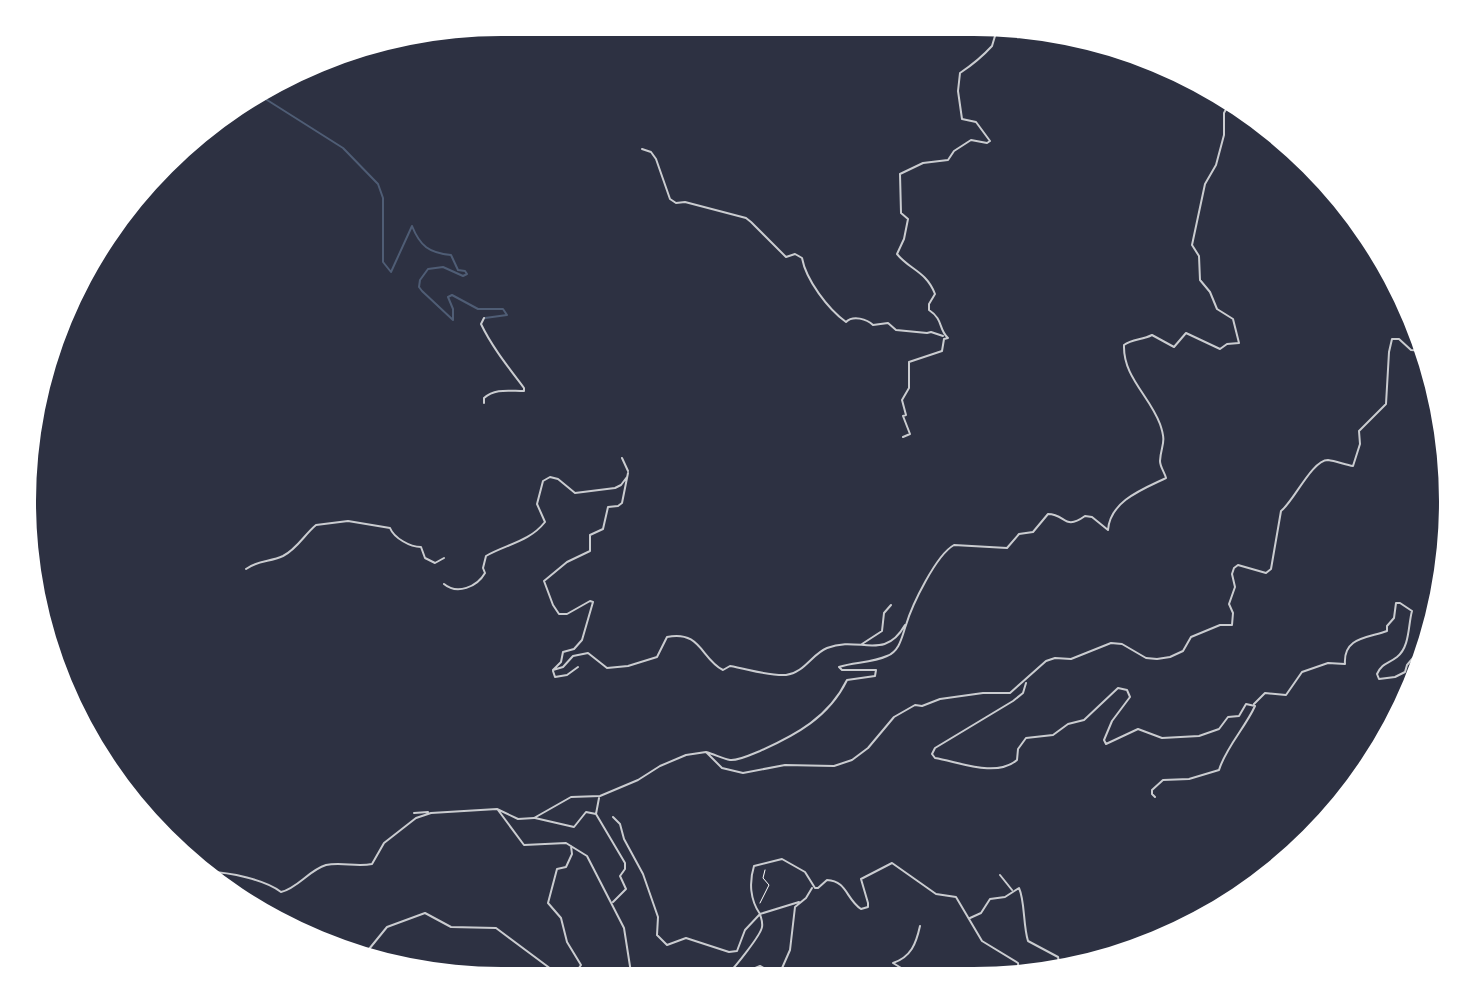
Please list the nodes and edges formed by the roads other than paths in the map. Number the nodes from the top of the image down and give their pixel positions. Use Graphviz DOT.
graph roads {
  1 [pos="995,37"];
  2 [pos="1226,110"];
  3 [pos="642,149"];
  4 [pos="484,318"];
  5 [pos="945,336"];
  6 [pos="1413,350"];
  7 [pos="484,403"];
  8 [pos="903,437"];
  9 [pos="622,458"];
  10 [pos="628,473"];
  11 [pos="444,558"];
  12 [pos="246,569"];
  13 [pos="444,584"];
  14 [pos="891,605"];
  15 [pos="906,624"];
  16 [pos="861,645"];
  17 [pos="1411,661"];
  18 [pos="578,667"];
  19 [pos="553,670"];
  20 [pos="1026,682"];
  21 [pos="1254,704"];
  22 [pos="706,752"];
  23 [pos="600,796"];
  24 [pos="1155,797"];
  25 [pos="497,809"];
  26 [pos="414,813"];
  27 [pos="431,813"];
  28 [pos="596,814"];
  29 [pos="613,817"];
  30 [pos="534,818"];
  31 [pos="570,845"];
  32 [pos="219,872"];
  33 [pos="1000,875"];
  34 [pos="815,888"];
  35 [pos="1013,891"];
  36 [pos="799,902"];
  37 [pos="612,903"];
  38 [pos="760,914"];
  39 [pos="967,919"];
  40 [pos="920,926"];
  41 [pos="370,948"];
  42 [pos="1058,959"];
  43 [pos="1018,965"];
  44 [pos="548,967"];
  45 [pos="580,967"];
  46 [pos="630,967"];
  47 [pos="735,967"];
  48 [pos="783,967"];
  49 [pos="900,967"];
  1 -- 5 [label="street"];
  2 -- 15 [label="street"];
  3 -- 5 [label="street"];
  4 -- 7 [label="street"];
  5 -- 8 [label="street"];
  6 -- 20 [label="street"];
  9 -- 10 [label="street"];
  10 -- 13 [label="street"];
  10 -- 19 [label="street"];
  11 -- 12 [label="street"];
  14 -- 16 [label="street"];
  15 -- 16 [label="street"];
  15 -- 22 [label="street"];
  16 -- 19 [label="street"];
  17 -- 21 [label="street"];
  18 -- 19 [label="street"];
  20 -- 21 [label="street"];
  20 -- 22 [label="street"];
  21 -- 24 [label="street"];
  22 -- 23 [label="street"];
  23 -- 28 [label="street"];
  23 -- 30 [label="street"];
  25 -- 27 [label="street"];
  25 -- 30 [label="street"];
  25 -- 31 [label="street"];
  26 -- 27 [label="street"];
  27 -- 32 [label="street"];
  28 -- 30 [label="street"];
  28 -- 37 [label="street"];
  29 -- 38 [label="street"];
  31 -- 37 [label="street"];
  31 -- 45 [label="street"];
  33 -- 35 [label="street"];
  34 -- 36 [label="street"];
  34 -- 38 [label="street"];
  34 -- 39 [label="street"];
  35 -- 39 [label="street"];
  35 -- 42 [label="street"];
  36 -- 38 [label="street"];
  36 -- 48 [label="street"];
  37 -- 46 [label="street"];
  38 -- 47 [label="street"];
  39 -- 43 [label="street"];
  40 -- 49 [label="street"];
  41 -- 44 [label="street"];
}
